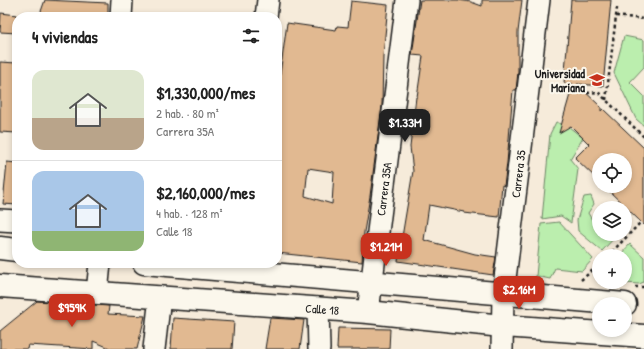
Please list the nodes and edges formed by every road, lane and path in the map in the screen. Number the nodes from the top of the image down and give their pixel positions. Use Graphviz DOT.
graph roads {
  1 [pos="122,0"];
  2 [pos="268,0"];
  3 [pos="407,0"];
  4 [pos="539,0"];
  5 [pos="617,8"];
  6 [pos="121,12"];
  7 [pos="267,12"];
  8 [pos="616,16"];
  9 [pos="644,19"];
  10 [pos="587,93"];
  11 [pos="606,100"];
  12 [pos="644,137"];
  13 [pos="0,220"];
  14 [pos="12,221"];
  15 [pos="642,222"];
  16 [pos="0,248"];
  17 [pos="12,249"];
  18 [pos="615,249"];
  19 [pos="100,268"];
  20 [pos="246,268"];
  21 [pos="371,283"];
  22 [pos="4,289"];
  23 [pos="97,293"];
  24 [pos="503,295"];
  25 [pos="160,297"];
  26 [pos="592,302"];
  27 [pos="632,305"];
  28 [pos="644,306"];
  29 [pos="318,308"];
  30 [pos="368,312"];
  31 [pos="502,326"];
  32 [pos="644,336"];
  33 [pos="154,349"];
  34 [pos="318,349"];
  35 [pos="502,349"];
  1 -- 6 [label="street"];
  2 -- 7 [label="street"];
  3 -- 21 [label="street, Carrera 35A"];
  4 -- 24 [label="street, Carrera 35"];
  5 -- 8 [label="path"];
  8 -- 9 [label="path"];
  8 -- 11 [label="path"];
  10 -- 11 [label="path"];
  11 -- 12 [label="path"];
  13 -- 14 [label="street"];
  15 -- 18 [label="path"];
  16 -- 17 [label="main road"];
  19 -- 23 [label="street"];
  20 -- 21 [label="main road"];
  21 -- 24 [label="main road"];
  21 -- 30 [label="street, Carrera 35A"];
  22 -- 23 [label="main road, Calle 18"];
  23 -- 25 [label="main road, Calle 18"];
  24 -- 26 [label="main road"];
  24 -- 31 [label="street, Carrera 35"];
  25 -- 29 [label="main road, Calle 18"];
  25 -- 33 [label="street"];
  27 -- 28 [label="main road"];
  29 -- 30 [label="main road, Calle 18"];
  29 -- 34 [label="street"];
  30 -- 31 [label="main road, Calle 18"];
  31 -- 32 [label="main road, Calle 18"];
  31 -- 35 [label="street, Carrera 35"];
}
